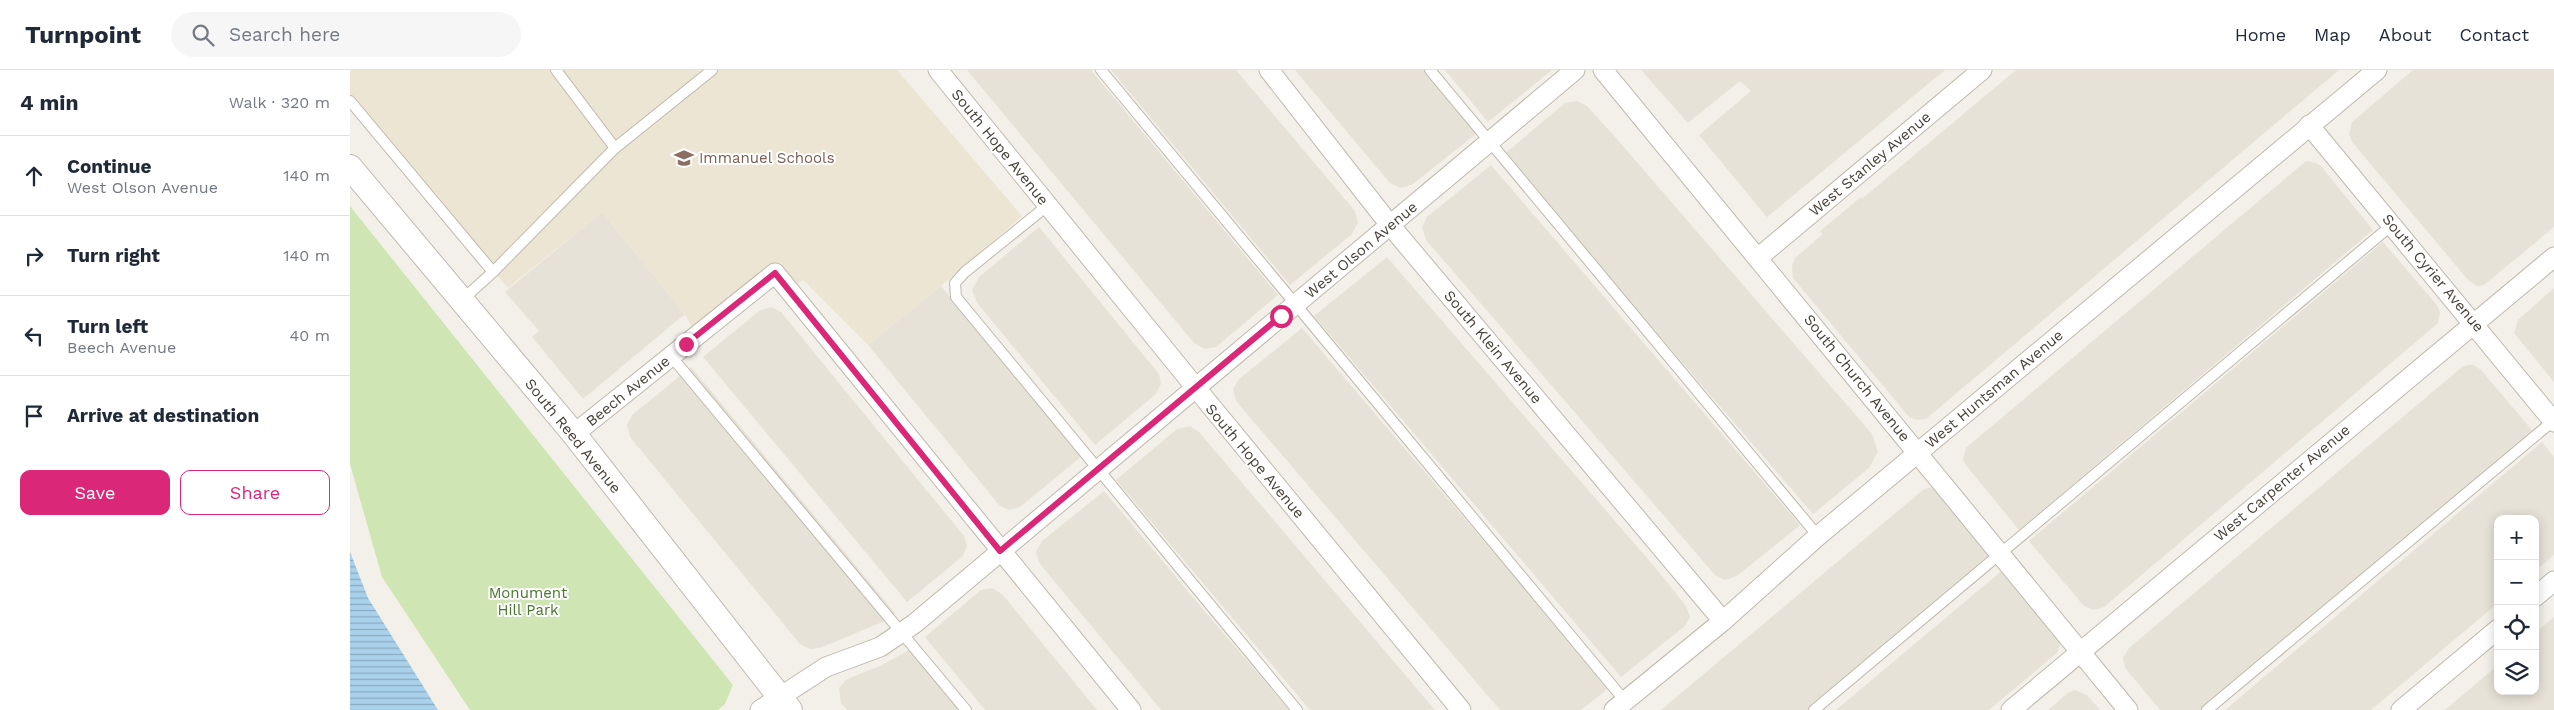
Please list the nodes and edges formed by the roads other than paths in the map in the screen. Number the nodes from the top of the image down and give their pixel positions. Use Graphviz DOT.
graph roads {
  1 [pos="556,70"];
  2 [pos="712,70"];
  3 [pos="938,70"];
  4 [pos="1101,70"];
  5 [pos="1269,70"];
  6 [pos="1430,70"];
  7 [pos="1575,70"];
  8 [pos="1603,70"];
  9 [pos="1982,70"];
  10 [pos="2377,70"];
  11 [pos="350,101"];
  12 [pos="2309,125"];
  13 [pos="1491,141"];
  14 [pos="615,148"];
  15 [pos="350,167"];
  16 [pos="1047,206"];
  17 [pos="2393,224"];
  18 [pos="1390,225"];
  19 [pos="1759,257"];
  20 [pos="2554,257"];
  21 [pos="493,272"];
  22 [pos="462,300"];
  23 [pos="1296,305"];
  24 [pos="2474,323"];
  25 [pos="671,356"];
  26 [pos="1196,388"];
  27 [pos="2554,421"];
  28 [pos="574,434"];
  29 [pos="1918,454"];
  30 [pos="1097,470"];
  31 [pos="1818,536"];
  32 [pos="1000,551"];
  33 [pos="1999,554"];
  34 [pos="2554,581"];
  35 [pos="2539,594"];
  36 [pos="1723,620"];
  37 [pos="2494,631"];
  38 [pos="901,633"];
  39 [pos="2080,652"];
  40 [pos="776,706"];
  41 [pos="1619,706"];
  42 [pos="966,710"];
  43 [pos="1131,710"];
  44 [pos="1297,710"];
  45 [pos="1462,710"];
  46 [pos="1814,710"];
  47 [pos="2011,710"];
  48 [pos="2128,710"];
  49 [pos="2207,710"];
  50 [pos="2401,710"];
  1 -- 14 [label="lane"];
  2 -- 14 [label="lane"];
  3 -- 16 [label="street, South Hope Avenue"];
  4 -- 23 [label="lane"];
  5 -- 18 [label="street, South Klein Avenue"];
  6 -- 13 [label="lane"];
  7 -- 13 [label="street, West Olson Avenue"];
  8 -- 19 [label="street, South Church Avenue"];
  9 -- 19 [label="street, West Stanley Avenue"];
  10 -- 12 [label="street, West Huntsman Avenue"];
  11 -- 21 [label="lane"];
  12 -- 17 [label="street, South Cyrier Avenue"];
  12 -- 29 [label="street, West Huntsman Avenue"];
  13 -- 18 [label="street, West Olson Avenue"];
  13 -- 31 [label="lane"];
  14 -- 21 [label="lane"];
  15 -- 22 [label="street, South Reed Avenue"];
  16 -- 26 [label="street, South Hope Avenue"];
  16 -- 30 [label="lane"];
  17 -- 24 [label="street, South Cyrier Avenue"];
  17 -- 33 [label="lane"];
  18 -- 23 [label="street, West Olson Avenue"];
  18 -- 36 [label="street, South Klein Avenue"];
  19 -- 29 [label="street, South Church Avenue"];
  20 -- 24 [label="street, West Carpenter Avenue"];
  21 -- 22 [label="lane"];
  22 -- 28 [label="street, South Reed Avenue"];
  23 -- 26 [label="street, West Olson Avenue"];
  23 -- 41 [label="lane"];
  24 -- 27 [label="street, South Cyrier Avenue"];
  24 -- 39 [label="street, West Carpenter Avenue"];
  25 -- 28 [label="street, Beech Avenue"];
  25 -- 32 [label="street, Beech Avenue"];
  25 -- 38 [label="lane"];
  26 -- 30 [label="street, West Olson Avenue"];
  26 -- 45 [label="street, South Hope Avenue"];
  27 -- 49 [label="lane"];
  28 -- 40 [label="street, South Reed Avenue"];
  29 -- 31 [label="street, West Huntsman Avenue"];
  29 -- 33 [label="street, South Church Avenue"];
  30 -- 32 [label="street, West Olson Avenue"];
  30 -- 44 [label="lane"];
  31 -- 36 [label="street, West Huntsman Avenue"];
  32 -- 38 [label="street, West Olson Avenue"];
  32 -- 43 [label="street"];
  33 -- 39 [label="street, South Church Avenue"];
  33 -- 46 [label="lane"];
  34 -- 35 [label="street"];
  36 -- 41 [label="street, West Huntsman Avenue"];
  37 -- 50 [label="street"];
  38 -- 40 [label="street, West Olson Avenue"];
  38 -- 42 [label="lane"];
  39 -- 47 [label="street, West Carpenter Avenue"];
  39 -- 48 [label="street, South Church Avenue"];
}
